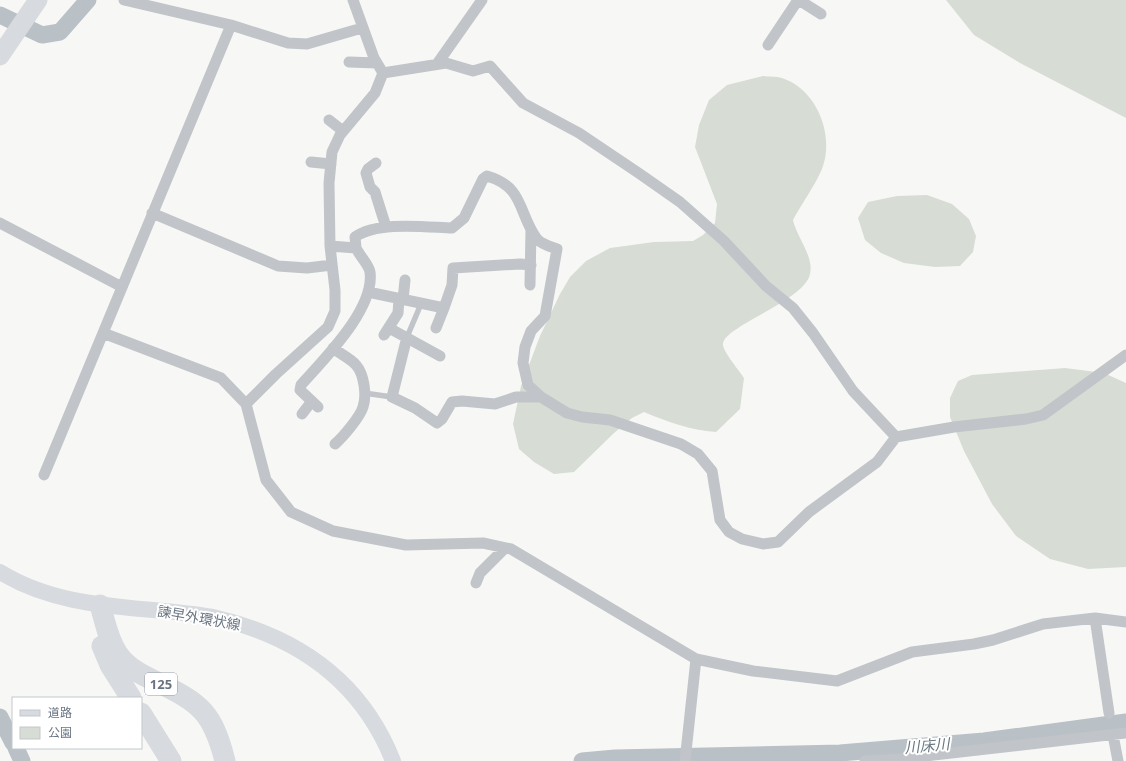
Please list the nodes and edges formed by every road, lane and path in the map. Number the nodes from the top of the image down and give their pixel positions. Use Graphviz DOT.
graph roads {
  1 [pos="124,0"];
  2 [pos="353,0"];
  3 [pos="482,0"];
  4 [pos="799,0"];
  5 [pos="28,5"];
  6 [pos="821,14"];
  7 [pos="231,26"];
  8 [pos="362,28"];
  9 [pos="6,35"];
  10 [pos="768,46"];
  11 [pos="0,56"];
  12 [pos="349,62"];
  13 [pos="437,64"];
  14 [pos="380,68"];
  15 [pos="329,120"];
  16 [pos="343,132"];
  17 [pos="311,162"];
  18 [pos="376,163"];
  19 [pos="331,164"];
  20 [pos="152,213"];
  21 [pos="0,223"];
  22 [pos="531,226"];
  23 [pos="386,227"];
  24 [pos="330,246"];
  25 [pos="356,248"];
  26 [pos="332,265"];
  27 [pos="531,265"];
  28 [pos="405,280"];
  29 [pos="530,285"];
  30 [pos="122,287"];
  31 [pos="368,292"];
  32 [pos="401,299"];
  33 [pos="421,304"];
  34 [pos="444,308"];
  35 [pos="436,328"];
  36 [pos="103,333"];
  37 [pos="407,337"];
  38 [pos="333,348"];
  39 [pos="1126,355"];
  40 [pos="440,356"];
  41 [pos="364,393"];
  42 [pos="392,397"];
  43 [pos="541,397"];
  44 [pos="246,404"];
  45 [pos="302,414"];
  46 [pos="896,437"];
  47 [pos="335,444"];
  48 [pos="44,475"];
  49 [pos="505,548"];
  50 [pos="0,572"];
  51 [pos="476,583"];
  52 [pos="100,605"];
  53 [pos="1095,618"];
  54 [pos="1126,622"];
  55 [pos="696,660"];
  56 [pos="130,697"];
  57 [pos="1109,713"];
  58 [pos="142,715"];
  59 [pos="1126,733"];
  60 [pos="1113,735"];
  61 [pos="899,760"];
  62 [pos="171,761"];
  63 [pos="225,761"];
  64 [pos="393,761"];
  65 [pos="686,761"];
  66 [pos="865,761"];
  67 [pos="1118,761"];
  1 -- 7 [label="street"];
  2 -- 8 [label="street"];
  3 -- 13 [label="street"];
  4 -- 6 [label="street"];
  4 -- 10 [label="street"];
  5 -- 9 [label="highway"];
  7 -- 8 [label="street"];
  7 -- 20 [label="street"];
  8 -- 14 [label="street"];
  9 -- 11 [label="highway"];
  12 -- 14 [label="street"];
  13 -- 14 [label="street"];
  13 -- 46 [label="street"];
  14 -- 16 [label="street"];
  15 -- 16 [label="street"];
  16 -- 19 [label="street"];
  17 -- 19 [label="street"];
  18 -- 23 [label="street"];
  19 -- 24 [label="street"];
  20 -- 26 [label="street"];
  20 -- 30 [label="street"];
  21 -- 30 [label="street"];
  22 -- 23 [label="street"];
  22 -- 27 [label="street"];
  22 -- 43 [label="street"];
  23 -- 25 [label="street"];
  24 -- 25 [label="street"];
  24 -- 26 [label="street"];
  25 -- 31 [label="street"];
  26 -- 44 [label="street"];
  27 -- 29 [label="street"];
  27 -- 34 [label="street"];
  28 -- 32 [label="street"];
  30 -- 36 [label="street"];
  31 -- 32 [label="street"];
  31 -- 38 [label="street"];
  32 -- 33 [label="street"];
  32 -- 37 [label="street"];
  33 -- 34 [label="street"];
  33 -- 37 [label="lane"];
  34 -- 35 [label="street"];
  36 -- 44 [label="street"];
  36 -- 48 [label="street"];
  37 -- 40 [label="street"];
  37 -- 42 [label="street"];
  38 -- 41 [label="street"];
  38 -- 45 [label="street"];
  39 -- 46 [label="street"];
  41 -- 42 [label="lane"];
  41 -- 47 [label="street"];
  42 -- 43 [label="street"];
  43 -- 46 [label="street"];
  44 -- 49 [label="street"];
  49 -- 51 [label="street"];
  49 -- 55 [label="street"];
  50 -- 52 [label="main road, 諫早外環状線"];
  52 -- 56 [label="highway, 125"];
  52 -- 63 [label="highway, 125"];
  52 -- 64 [label="main road, 諫早外環状線"];
  53 -- 54 [label="street"];
  53 -- 55 [label="street"];
  53 -- 57 [label="street"];
  55 -- 65 [label="street"];
  58 -- 62 [label="highway, 125"];
  59 -- 60 [label="street"];
  60 -- 61 [label="street"];
  60 -- 67 [label="street"];
  61 -- 66 [label="street"];
}
